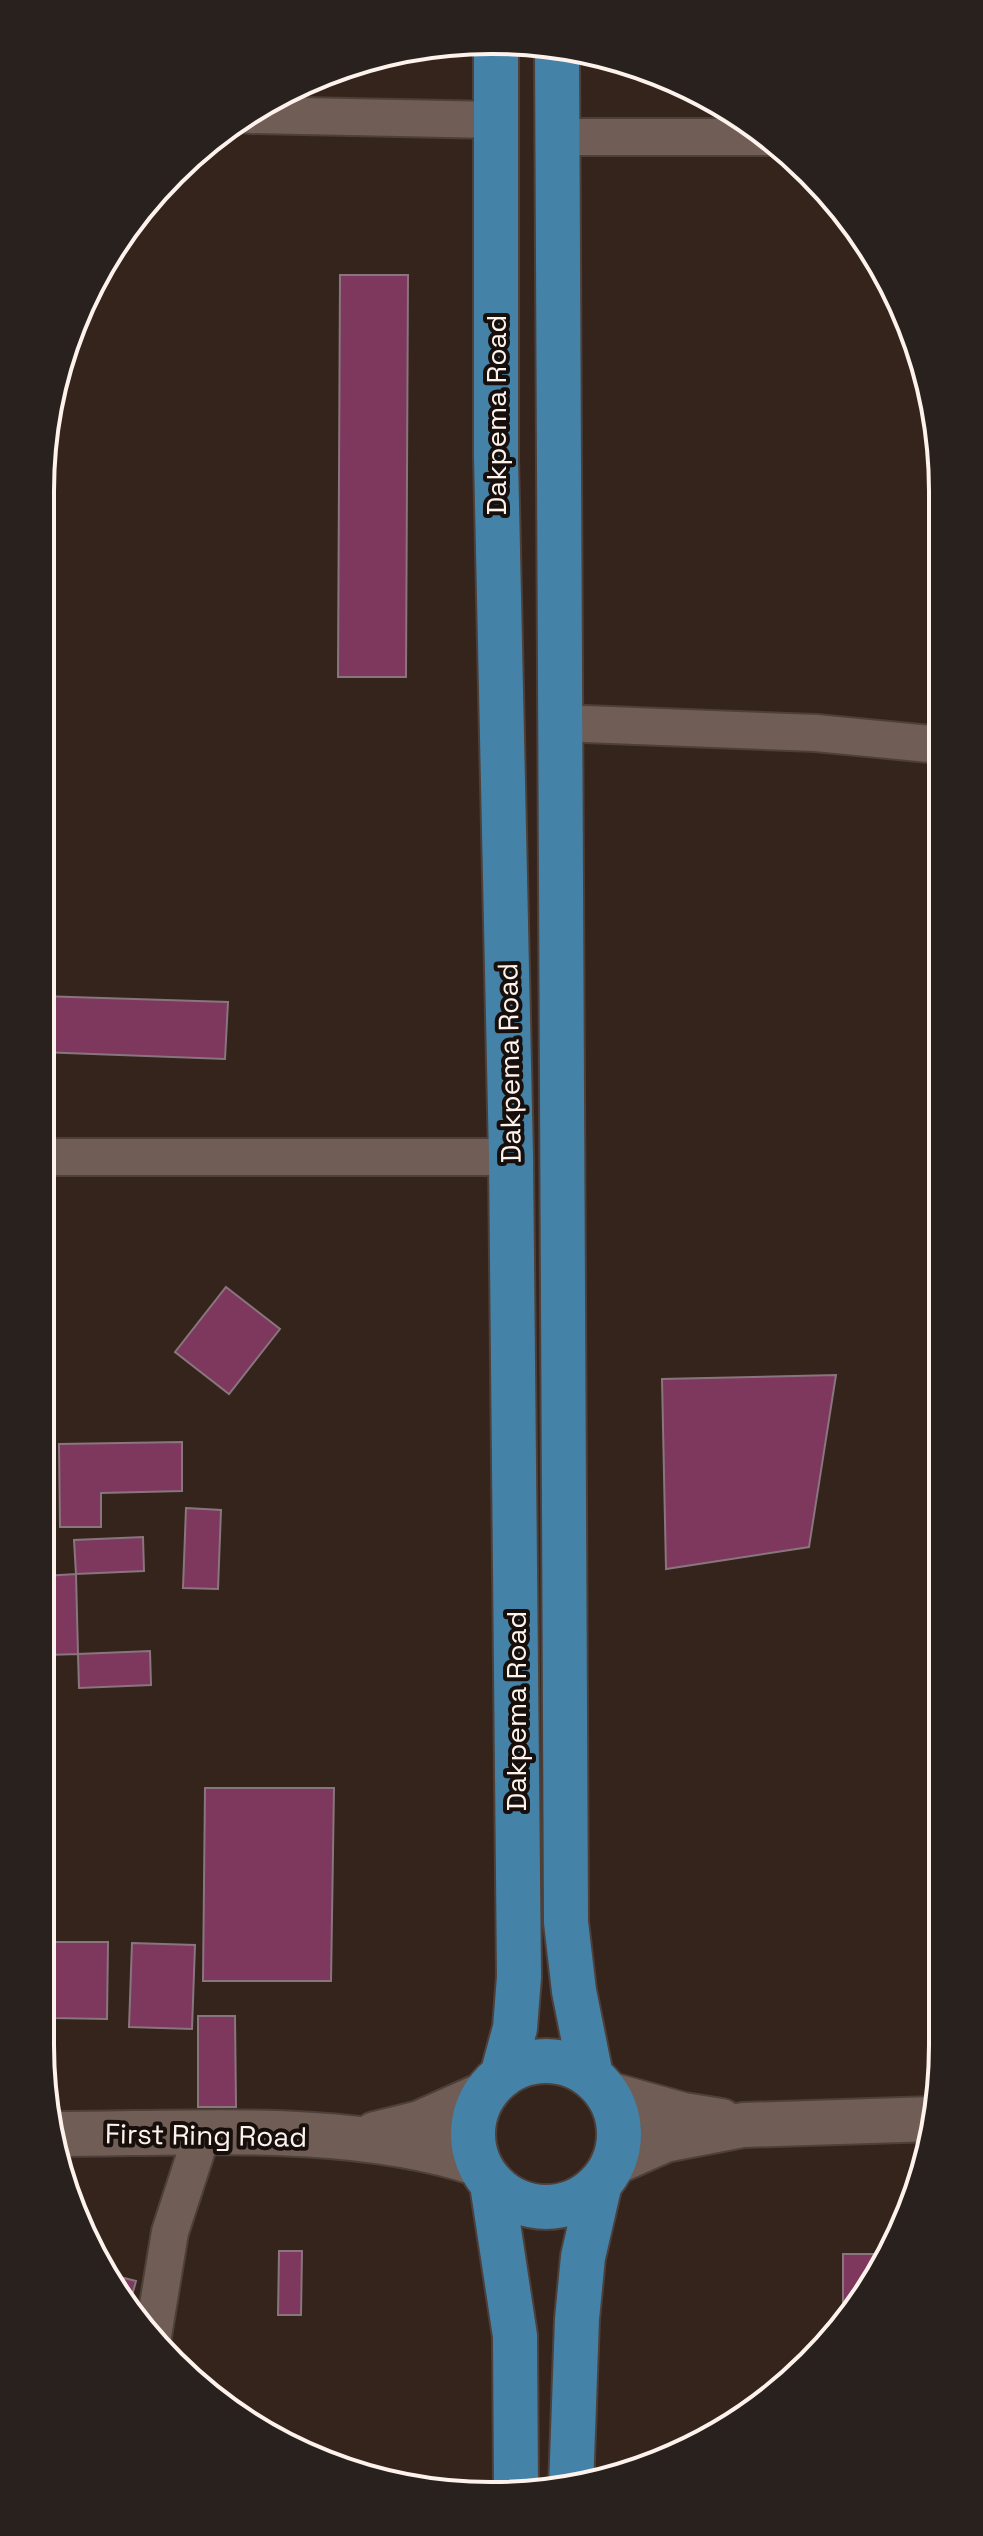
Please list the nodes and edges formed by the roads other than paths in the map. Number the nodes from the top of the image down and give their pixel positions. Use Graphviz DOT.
graph roads {
  1 [pos="496,54"];
  2 [pos="557,59"];
  3 [pos="269,115"];
  4 [pos="495,120"];
  5 [pos="557,137"];
  6 [pos="748,137"];
  7 [pos="559,723"];
  8 [pos="929,744"];
  9 [pos="54,1157"];
  10 [pos="511,1157"];
  11 [pos="494,2085"];
  12 [pos="600,2085"];
  13 [pos="923,2119"];
  14 [pos="743,2125"];
  15 [pos="63,2134"];
  16 [pos="202,2134"];
  17 [pos="357,2138"];
  18 [pos="607,2173"];
  19 [pos="485,2174"];
  20 [pos="155,2324"];
  21 [pos="571,2475"];
  22 [pos="516,2481"];
  1 -- 4 [label="highway, Dakpema Road"];
  2 -- 5 [label="highway, Dakpema Road"];
  3 -- 4 [label="street"];
  4 -- 10 [label="highway, Dakpema Road"];
  5 -- 6 [label="street"];
  5 -- 7 [label="highway, Dakpema Road"];
  7 -- 8 [label="street"];
  7 -- 12 [label="highway, Dakpema Road"];
  9 -- 10 [label="street"];
  10 -- 11 [label="highway, Dakpema Road"];
  11 -- 12 [label="highway"];
  11 -- 17 [label="street, First Ring Road"];
  11 -- 19 [label="highway"];
  12 -- 14 [label="street"];
  12 -- 18 [label="highway"];
  13 -- 14 [label="street"];
  14 -- 18 [label="street"];
  15 -- 16 [label="street, First Ring Road"];
  16 -- 17 [label="street, First Ring Road"];
  16 -- 20 [label="street"];
  17 -- 19 [label="street, First Ring Road"];
  18 -- 19 [label="highway"];
  18 -- 21 [label="highway"];
  19 -- 22 [label="highway"];
}
